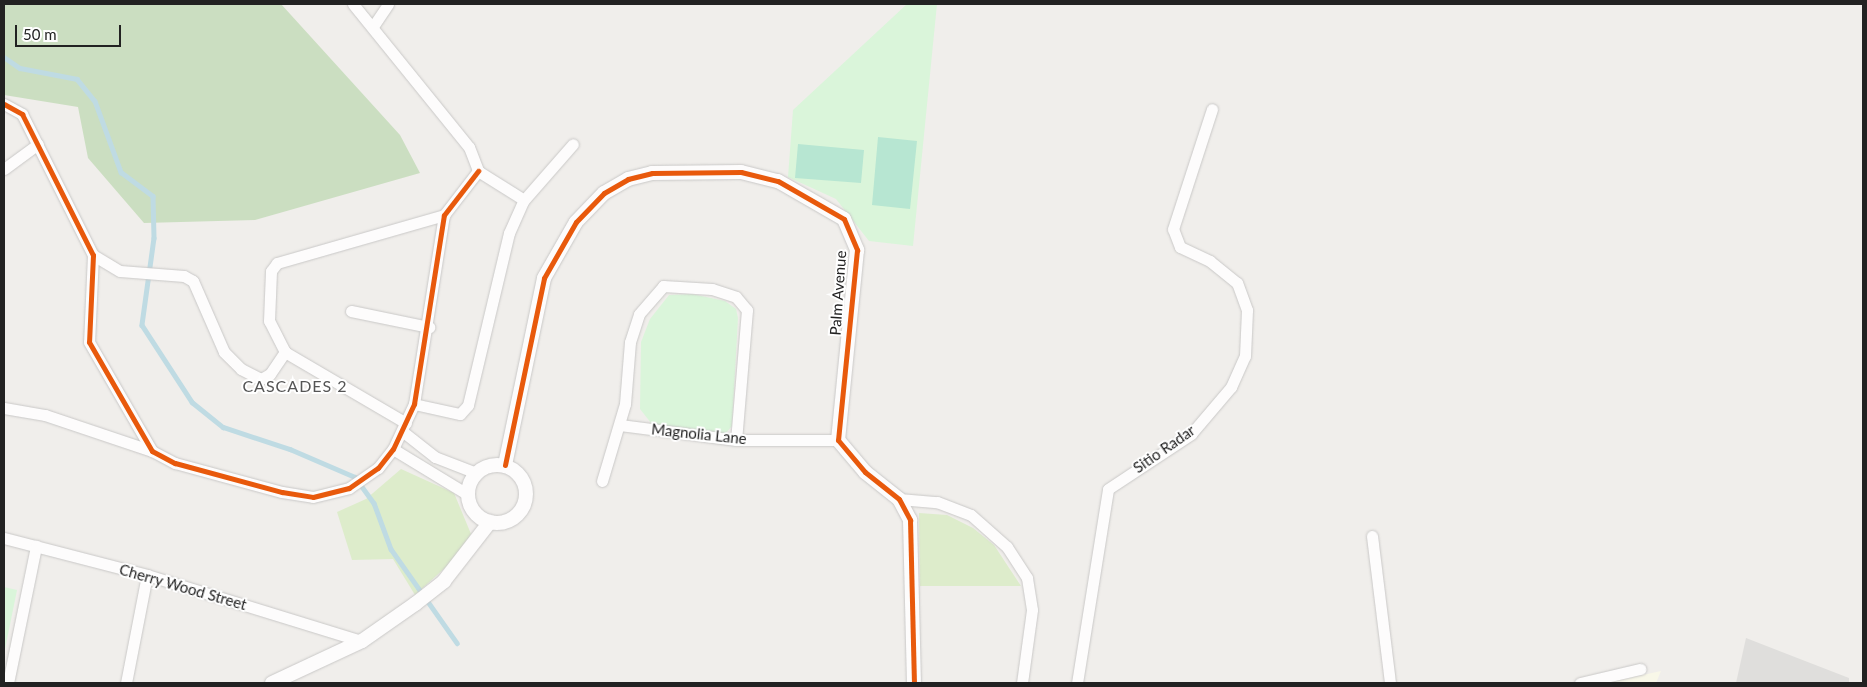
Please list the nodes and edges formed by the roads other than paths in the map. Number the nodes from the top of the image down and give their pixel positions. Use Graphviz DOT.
graph roads {
  1 [pos="352,4"];
  2 [pos="388,4"];
  3 [pos="374,26"];
  4 [pos="4,104"];
  5 [pos="1212,109"];
  6 [pos="38,144"];
  7 [pos="572,144"];
  8 [pos="4,169"];
  9 [pos="478,171"];
  10 [pos="524,200"];
  11 [pos="444,215"];
  12 [pos="93,255"];
  13 [pos="351,311"];
  14 [pos="429,327"];
  15 [pos="285,352"];
  16 [pos="414,404"];
  17 [pos="4,408"];
  18 [pos="620,425"];
  19 [pos="404,427"];
  20 [pos="736,440"];
  21 [pos="838,440"];
  22 [pos="393,450"];
  23 [pos="152,451"];
  24 [pos="505,465"];
  25 [pos="476,473"];
  26 [pos="602,481"];
  27 [pos="468,494"];
  28 [pos="899,498"];
  29 [pos="490,522"];
  30 [pos="1372,536"];
  31 [pos="4,538"];
  32 [pos="36,546"];
  33 [pos="147,574"];
  34 [pos="362,641"];
  35 [pos="1640,669"];
  36 [pos="8,683"];
  37 [pos="126,683"];
  38 [pos="272,683"];
  39 [pos="914,683"];
  40 [pos="1022,683"];
  41 [pos="1077,683"];
  42 [pos="1390,683"];
  43 [pos="1580,683"];
  1 -- 3 [label="street"];
  2 -- 3 [label="street"];
  3 -- 9 [label="street"];
  4 -- 6 [label="street"];
  5 -- 41 [label="street, Sitio Radar"];
  6 -- 8 [label="street"];
  6 -- 12 [label="street"];
  7 -- 10 [label="street"];
  9 -- 10 [label="street"];
  9 -- 11 [label="street"];
  10 -- 16 [label="street"];
  11 -- 14 [label="street"];
  11 -- 15 [label="street"];
  12 -- 15 [label="street"];
  12 -- 23 [label="street"];
  13 -- 14 [label="street"];
  14 -- 16 [label="street"];
  15 -- 19 [label="street"];
  16 -- 19 [label="street"];
  17 -- 23 [label="street"];
  18 -- 20 [label="street, Magnolia Lane"];
  18 -- 20 [label="street"];
  18 -- 26 [label="street"];
  19 -- 22 [label="street"];
  19 -- 25 [label="street"];
  20 -- 21 [label="street, Magnolia Lane"];
  21 -- 24 [label="street, Palm Avenue"];
  21 -- 28 [label="street"];
  22 -- 23 [label="street"];
  22 -- 27 [label="street"];
  24 -- 25 [label="street"];
  24 -- 29 [label="street"];
  25 -- 27 [label="street"];
  27 -- 29 [label="street"];
  28 -- 39 [label="street"];
  28 -- 40 [label="street"];
  29 -- 34 [label="street"];
  30 -- 42 [label="street"];
  31 -- 32 [label="street, Cherry Wood Street"];
  32 -- 33 [label="street, Cherry Wood Street"];
  32 -- 36 [label="street"];
  33 -- 34 [label="street, Cherry Wood Street"];
  33 -- 37 [label="street"];
  34 -- 38 [label="street"];
  35 -- 43 [label="street"];
}
